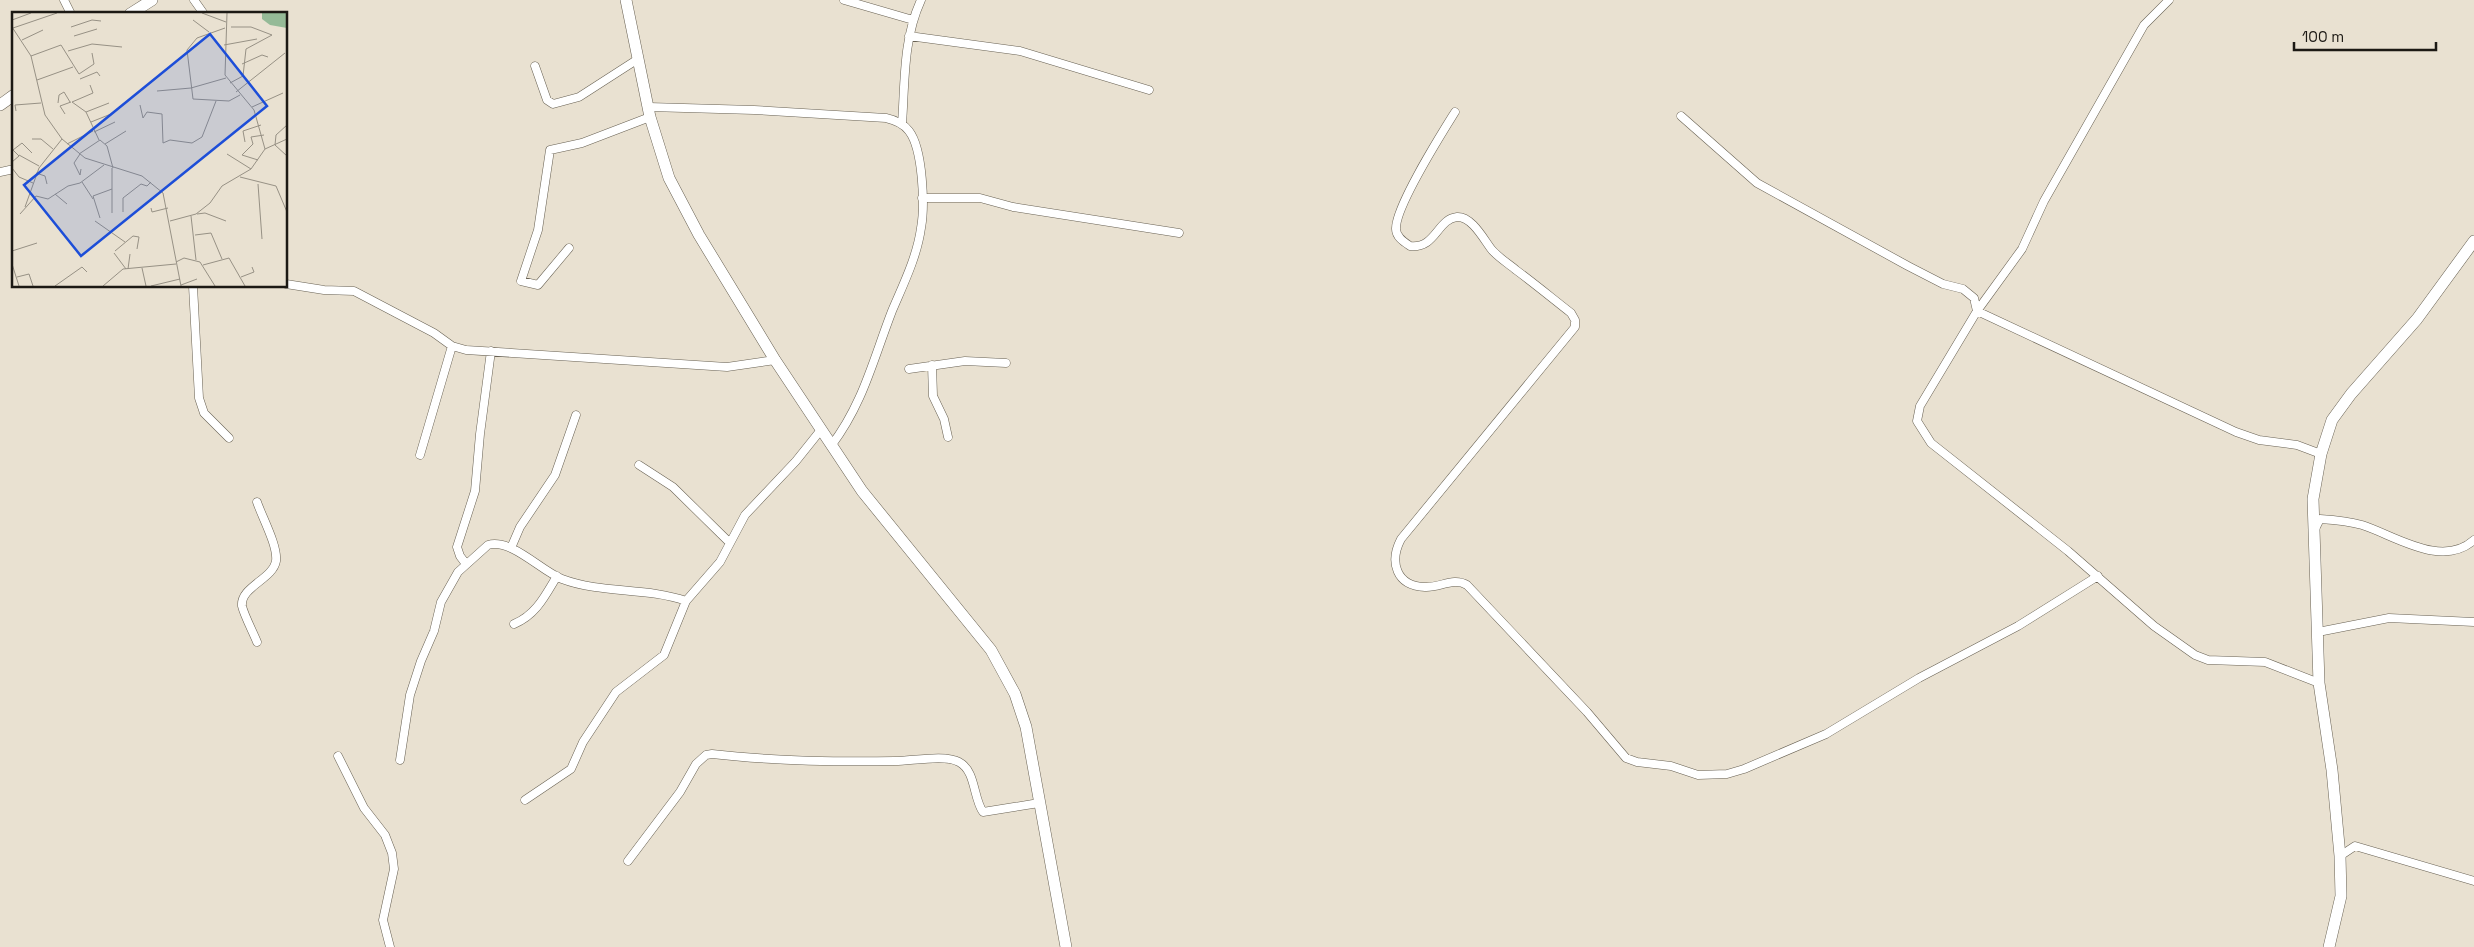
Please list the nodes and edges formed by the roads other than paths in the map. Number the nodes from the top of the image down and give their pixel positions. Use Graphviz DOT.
graph roads {
  1 [pos="64,0"];
  2 [pos="152,0"];
  3 [pos="194,0"];
  4 [pos="626,0"];
  5 [pos="844,0"];
  6 [pos="922,0"];
  7 [pos="2169,0"];
  8 [pos="69,12"];
  9 [pos="133,12"];
  10 [pos="203,12"];
  11 [pos="913,20"];
  12 [pos="909,36"];
  13 [pos="638,59"];
  14 [pos="536,66"];
  15 [pos="1149,90"];
  16 [pos="12,96"];
  17 [pos="0,105"];
  18 [pos="649,112"];
  19 [pos="1456,112"];
  20 [pos="1681,116"];
  21 [pos="902,124"];
  22 [pos="922,198"];
  23 [pos="1179,233"];
  24 [pos="2474,241"];
  25 [pos="568,248"];
  26 [pos="288,284"];
  27 [pos="193,288"];
  28 [pos="1977,311"];
  29 [pos="452,346"];
  30 [pos="492,351"];
  31 [pos="774,360"];
  32 [pos="1006,363"];
  33 [pos="932,365"];
  34 [pos="909,369"];
  35 [pos="576,415"];
  36 [pos="820,431"];
  37 [pos="229,438"];
  38 [pos="948,438"];
  39 [pos="831,446"];
  40 [pos="420,454"];
  41 [pos="2321,454"];
  42 [pos="640,465"];
  43 [pos="257,502"];
  44 [pos="2313,533"];
  45 [pos="2474,540"];
  46 [pos="730,543"];
  47 [pos="511,548"];
  48 [pos="466,564"];
  49 [pos="557,576"];
  50 [pos="2098,576"];
  51 [pos="686,601"];
  52 [pos="2474,622"];
  53 [pos="514,624"];
  54 [pos="2318,632"];
  55 [pos="256,642"];
  56 [pos="2320,683"];
  57 [pos="338,756"];
  58 [pos="400,760"];
  59 [pos="525,800"];
  60 [pos="1039,803"];
  61 [pos="2340,856"];
  62 [pos="628,861"];
  63 [pos="2474,881"];
  64 [pos="390,947"];
  65 [pos="1066,947"];
  66 [pos="2329,947"];
  1 -- 8 [label="street"];
  2 -- 9 [label="street"];
  3 -- 10 [label="street"];
  4 -- 13 [label="street"];
  5 -- 11 [label="street"];
  6 -- 11 [label="street"];
  7 -- 28 [label="street"];
  11 -- 12 [label="street"];
  12 -- 15 [label="street"];
  12 -- 21 [label="street"];
  13 -- 14 [label="street"];
  13 -- 18 [label="street"];
  16 -- 17 [label="street"];
  18 -- 21 [label="street"];
  18 -- 25 [label="street"];
  18 -- 31 [label="street"];
  19 -- 50 [label="street"];
  20 -- 28 [label="street"];
  21 -- 22 [label="street"];
  22 -- 23 [label="street"];
  22 -- 39 [label="street"];
  24 -- 41 [label="street"];
  26 -- 29 [label="street"];
  27 -- 37 [label="street"];
  28 -- 41 [label="street"];
  28 -- 50 [label="street"];
  29 -- 30 [label="street"];
  29 -- 40 [label="street"];
  30 -- 31 [label="street"];
  30 -- 48 [label="street"];
  31 -- 36 [label="street"];
  32 -- 33 [label="street"];
  33 -- 34 [label="street"];
  33 -- 38 [label="street"];
  35 -- 47 [label="street"];
  36 -- 39 [label="street"];
  36 -- 46 [label="street"];
  39 -- 60 [label="street"];
  41 -- 44 [label="street"];
  42 -- 46 [label="street"];
  43 -- 55 [label="street"];
  44 -- 45 [label="street"];
  44 -- 54 [label="street"];
  46 -- 51 [label="street"];
  47 -- 48 [label="street"];
  47 -- 49 [label="street"];
  48 -- 58 [label="street"];
  49 -- 51 [label="street"];
  49 -- 53 [label="street"];
  50 -- 56 [label="street"];
  51 -- 59 [label="street"];
  52 -- 54 [label="street"];
  54 -- 56 [label="street"];
  56 -- 61 [label="street"];
  57 -- 64 [label="street"];
  60 -- 62 [label="street"];
  60 -- 65 [label="street"];
  61 -- 63 [label="street"];
  61 -- 66 [label="street"];
}
